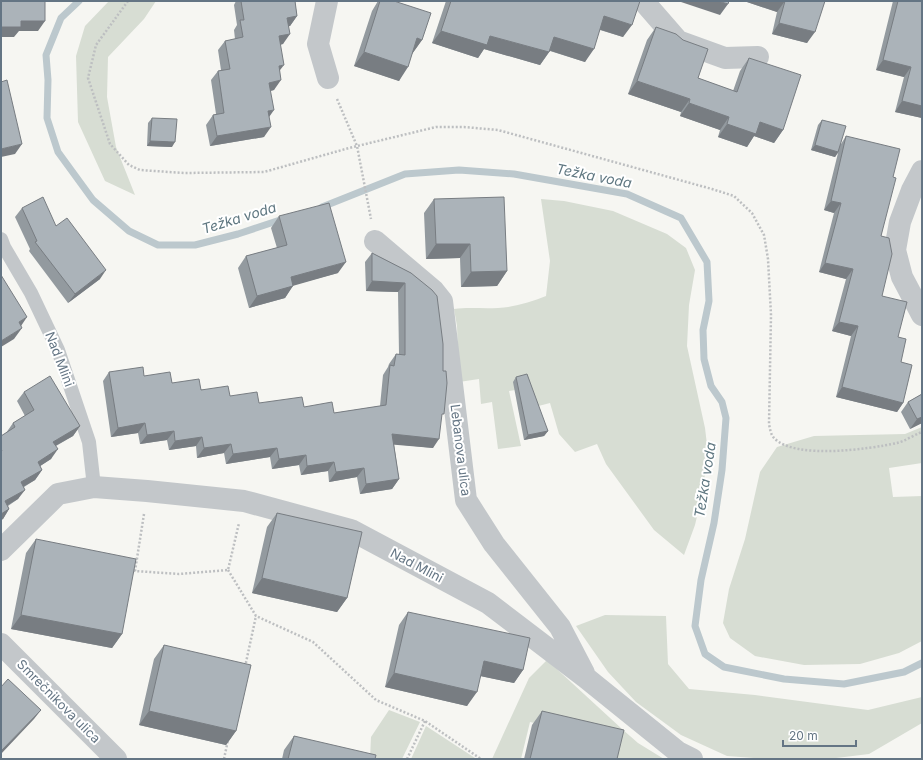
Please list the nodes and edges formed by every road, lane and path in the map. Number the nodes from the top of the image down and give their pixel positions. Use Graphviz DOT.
graph roads {
  1 [pos="128,1"];
  2 [pos="327,1"];
  3 [pos="645,1"];
  4 [pos="758,57"];
  5 [pos="328,78"];
  6 [pos="357,146"];
  7 [pos="922,171"];
  8 [pos="370,213"];
  9 [pos="1,239"];
  10 [pos="375,241"];
  11 [pos="922,315"];
  12 [pos="922,432"];
  13 [pos="94,487"];
  14 [pos="147,491"];
  15 [pos="244,501"];
  16 [pos="1,550"];
  17 [pos="228,570"];
  18 [pos="256,616"];
  19 [pos="1,644"];
  20 [pos="244,669"];
  21 [pos="586,677"];
  22 [pos="425,721"];
  23 [pos="229,736"];
  24 [pos="116,759"];
  25 [pos="224,759"];
  26 [pos="407,759"];
  27 [pos="481,759"];
  28 [pos="692,759"];
  1 -- 6 [label="path"];
  2 -- 5 [label="street"];
  3 -- 4 [label="street"];
  5 -- 6 [label="path"];
  6 -- 8 [label="path"];
  6 -- 12 [label="path"];
  7 -- 11 [label="street"];
  9 -- 13 [label="lane, Nad Mlini"];
  10 -- 21 [label="street, Lebanova ulica"];
  13 -- 14 [label="street, Nad Mlini"];
  13 -- 16 [label="street, Nad Mlini"];
  14 -- 15 [label="street, Nad Mlini"];
  14 -- 17 [label="path"];
  15 -- 17 [label="path"];
  15 -- 21 [label="street, Nad Mlini"];
  17 -- 18 [label="path"];
  18 -- 20 [label="path"];
  18 -- 22 [label="path"];
  19 -- 24 [label="street, Smrečnikova ulica"];
  21 -- 28 [label="street, Nad Mlini"];
  22 -- 26 [label="path"];
  22 -- 27 [label="path"];
  23 -- 25 [label="path"];
}
